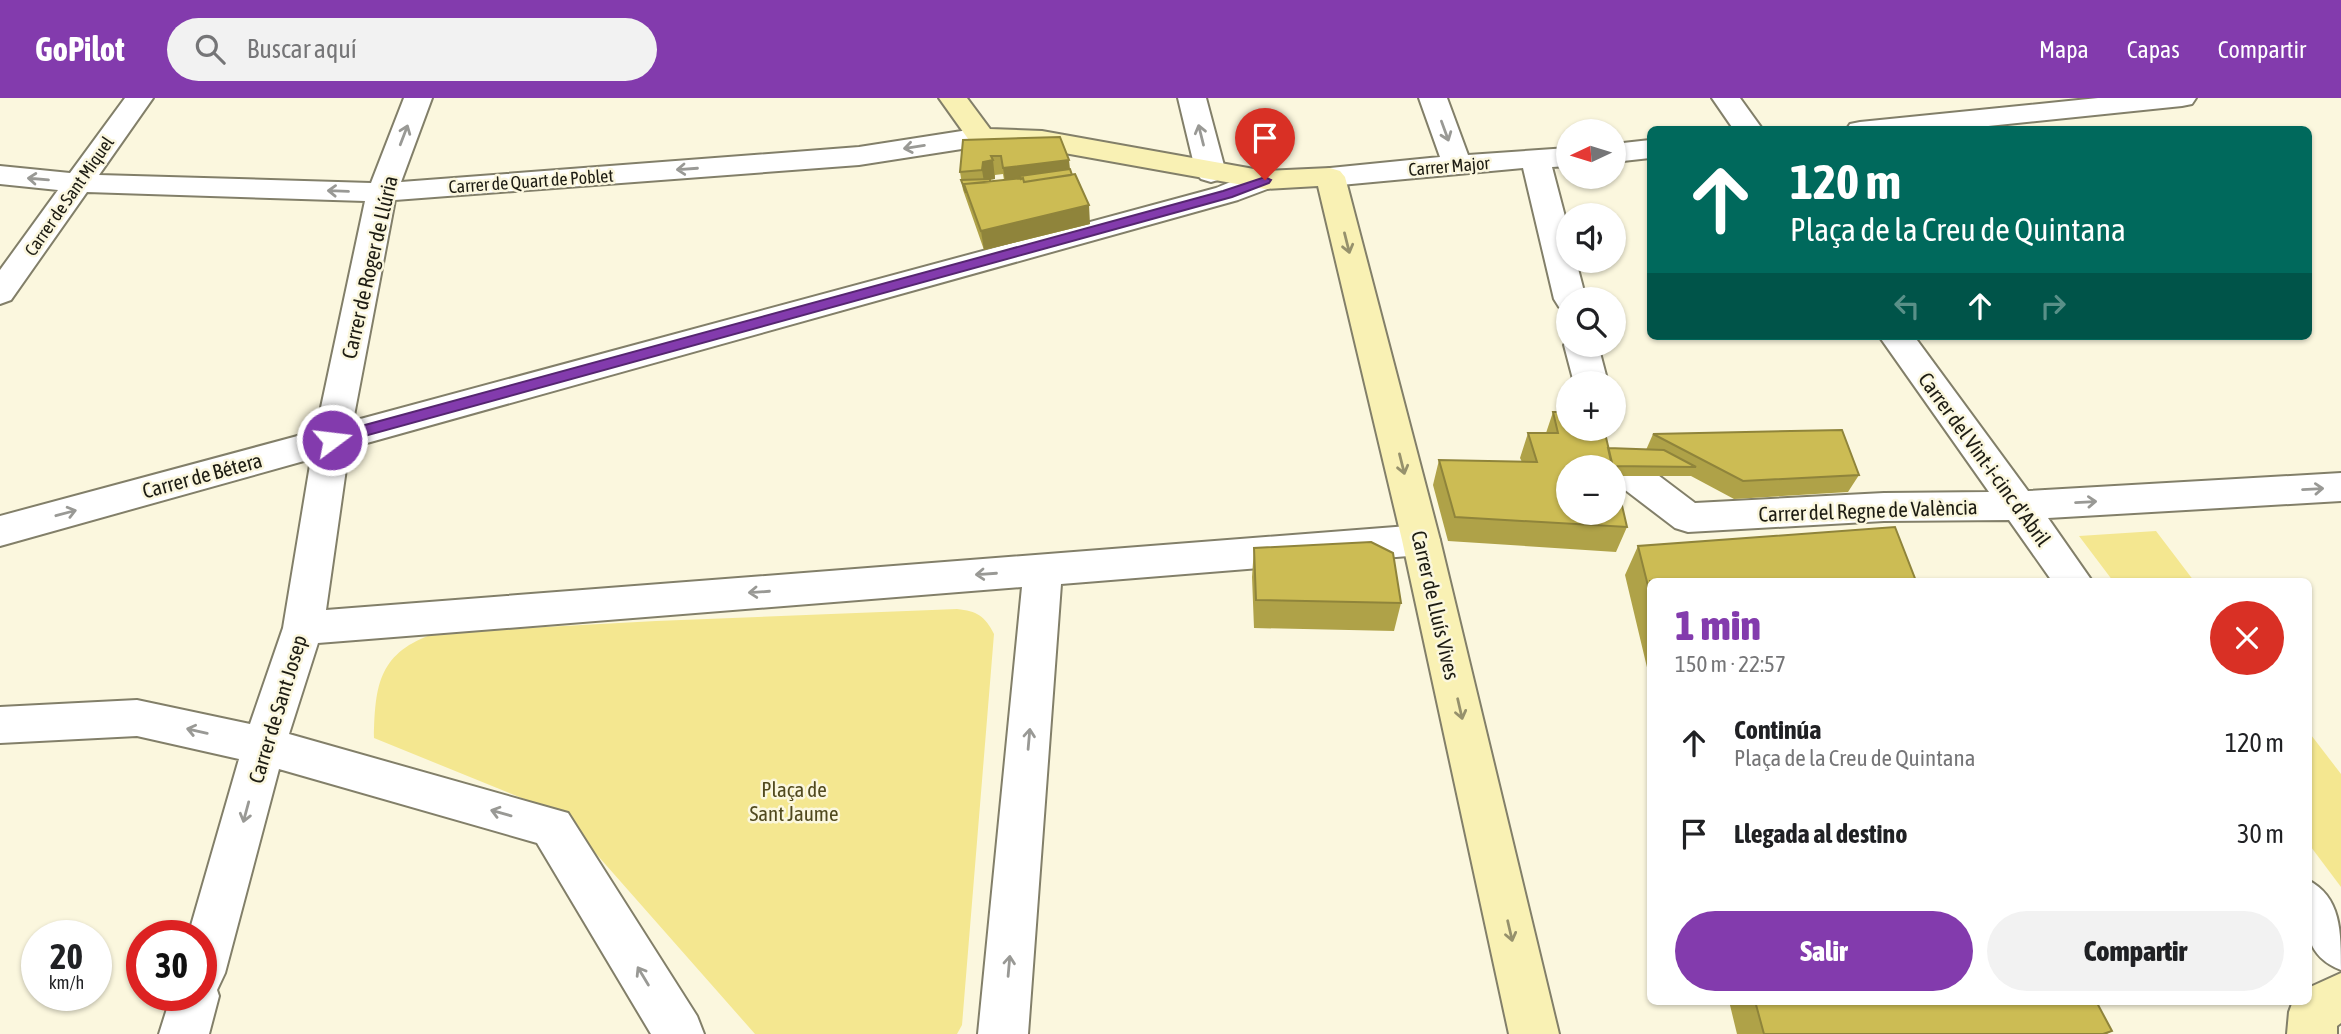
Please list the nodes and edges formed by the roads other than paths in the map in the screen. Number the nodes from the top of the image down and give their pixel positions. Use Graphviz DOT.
graph roads {
  1 [pos="139,98"];
  2 [pos="418,98"];
  3 [pos="953,98"];
  4 [pos="1192,98"];
  5 [pos="1433,98"];
  6 [pos="1727,98"];
  7 [pos="2182,98"];
  8 [pos="1746,126"];
  9 [pos="1900,126"];
  10 [pos="981,137"];
  11 [pos="1647,149"];
  12 [pos="1626,152"];
  13 [pos="1556,158"];
  14 [pos="1536,160"];
  15 [pos="1457,164"];
  16 [pos="1211,173"];
  17 [pos="0,175"];
  18 [pos="1330,177"];
  19 [pos="1265,180"];
  20 [pos="78,183"];
  21 [pos="382,192"];
  22 [pos="1567,287"];
  23 [pos="0,293"];
  24 [pos="1899,340"];
  25 [pos="332,440"];
  26 [pos="1633,476"];
  27 [pos="2341,487"];
  28 [pos="2018,506"];
  29 [pos="0,531"];
  30 [pos="1421,540"];
  31 [pos="1043,570"];
  32 [pos="2071,578"];
  33 [pos="303,628"];
  34 [pos="0,725"];
  35 [pos="264,746"];
  36 [pos="2312,907"];
  37 [pos="216,920"];
  38 [pos="2341,947"];
  39 [pos="2341,997"];
  40 [pos="191,1011"];
  41 [pos="184,1034"];
  42 [pos="679,1034"];
  43 [pos="1003,1034"];
  44 [pos="1534,1034"];
  45 [pos="2312,1034"];
  1 -- 20 [label="street, Carrer de Sant Miquel"];
  21 -- 2 [label="street, Carrer de Roger de Llúria, one-way"];
  3 -- 10 [label="street"];
  16 -- 4 [label="street, one-way"];
  5 -- 15 [label="street, one-way"];
  6 -- 8 [label="street"];
  7 -- 9 [label="street"];
  10 -- 16 [label="street, Carrer de Quart de Poblet"];
  10 -- 21 [label="street, Carrer de Quart de Poblet, one-way"];
  11 -- 12 [label="street"];
  13 -- 14 [label="street, Carrer Major"];
  14 -- 15 [label="street, Carrer Major"];
  14 -- 22 [label="street"];
  15 -- 18 [label="street, Carrer Major"];
  16 -- 19 [label="street, Carrer de Quart de Poblet"];
  20 -- 17 [label="street, Carrer de Quart de Poblet, one-way"];
  18 -- 19 [label="street, Carrer de Quart de Poblet"];
  18 -- 30 [label="street, Carrer de Lluís Vives, one-way"];
  19 -- 25 [label="street, Carrer de Bétera"];
  21 -- 20 [label="street, Carrer de Quart de Poblet, one-way"];
  20 -- 23 [label="street, Carrer de Sant Miquel"];
  21 -- 25 [label="street, Carrer de Roger de Llúria"];
  24 -- 28 [label="street, Carrer del Vint-i-cinc d'Abril"];
  29 -- 25 [label="street, Carrer de Bétera, one-way"];
  25 -- 33 [label="street, Carrer de Sant Josep"];
  26 -- 28 [label="street, Carrer del Regne de València"];
  28 -- 27 [label="street, Carrer del Regne de València, one-way"];
  28 -- 32 [label="street, Carrer del Vint-i-cinc d'Abril"];
  30 -- 31 [label="street"];
  30 -- 44 [label="street, Carrer de Lluís Vives, one-way"];
  31 -- 33 [label="street, one-way"];
  43 -- 31 [label="street, one-way"];
  33 -- 35 [label="street, Carrer de Sant Josep"];
  35 -- 34 [label="street, one-way"];
  35 -- 37 [label="street, Carrer de Sant Josep, one-way"];
  42 -- 35 [label="street, one-way"];
  36 -- 38 [label="street"];
  39 -- 45 [label="street"];
  40 -- 41 [label="street"];
}
